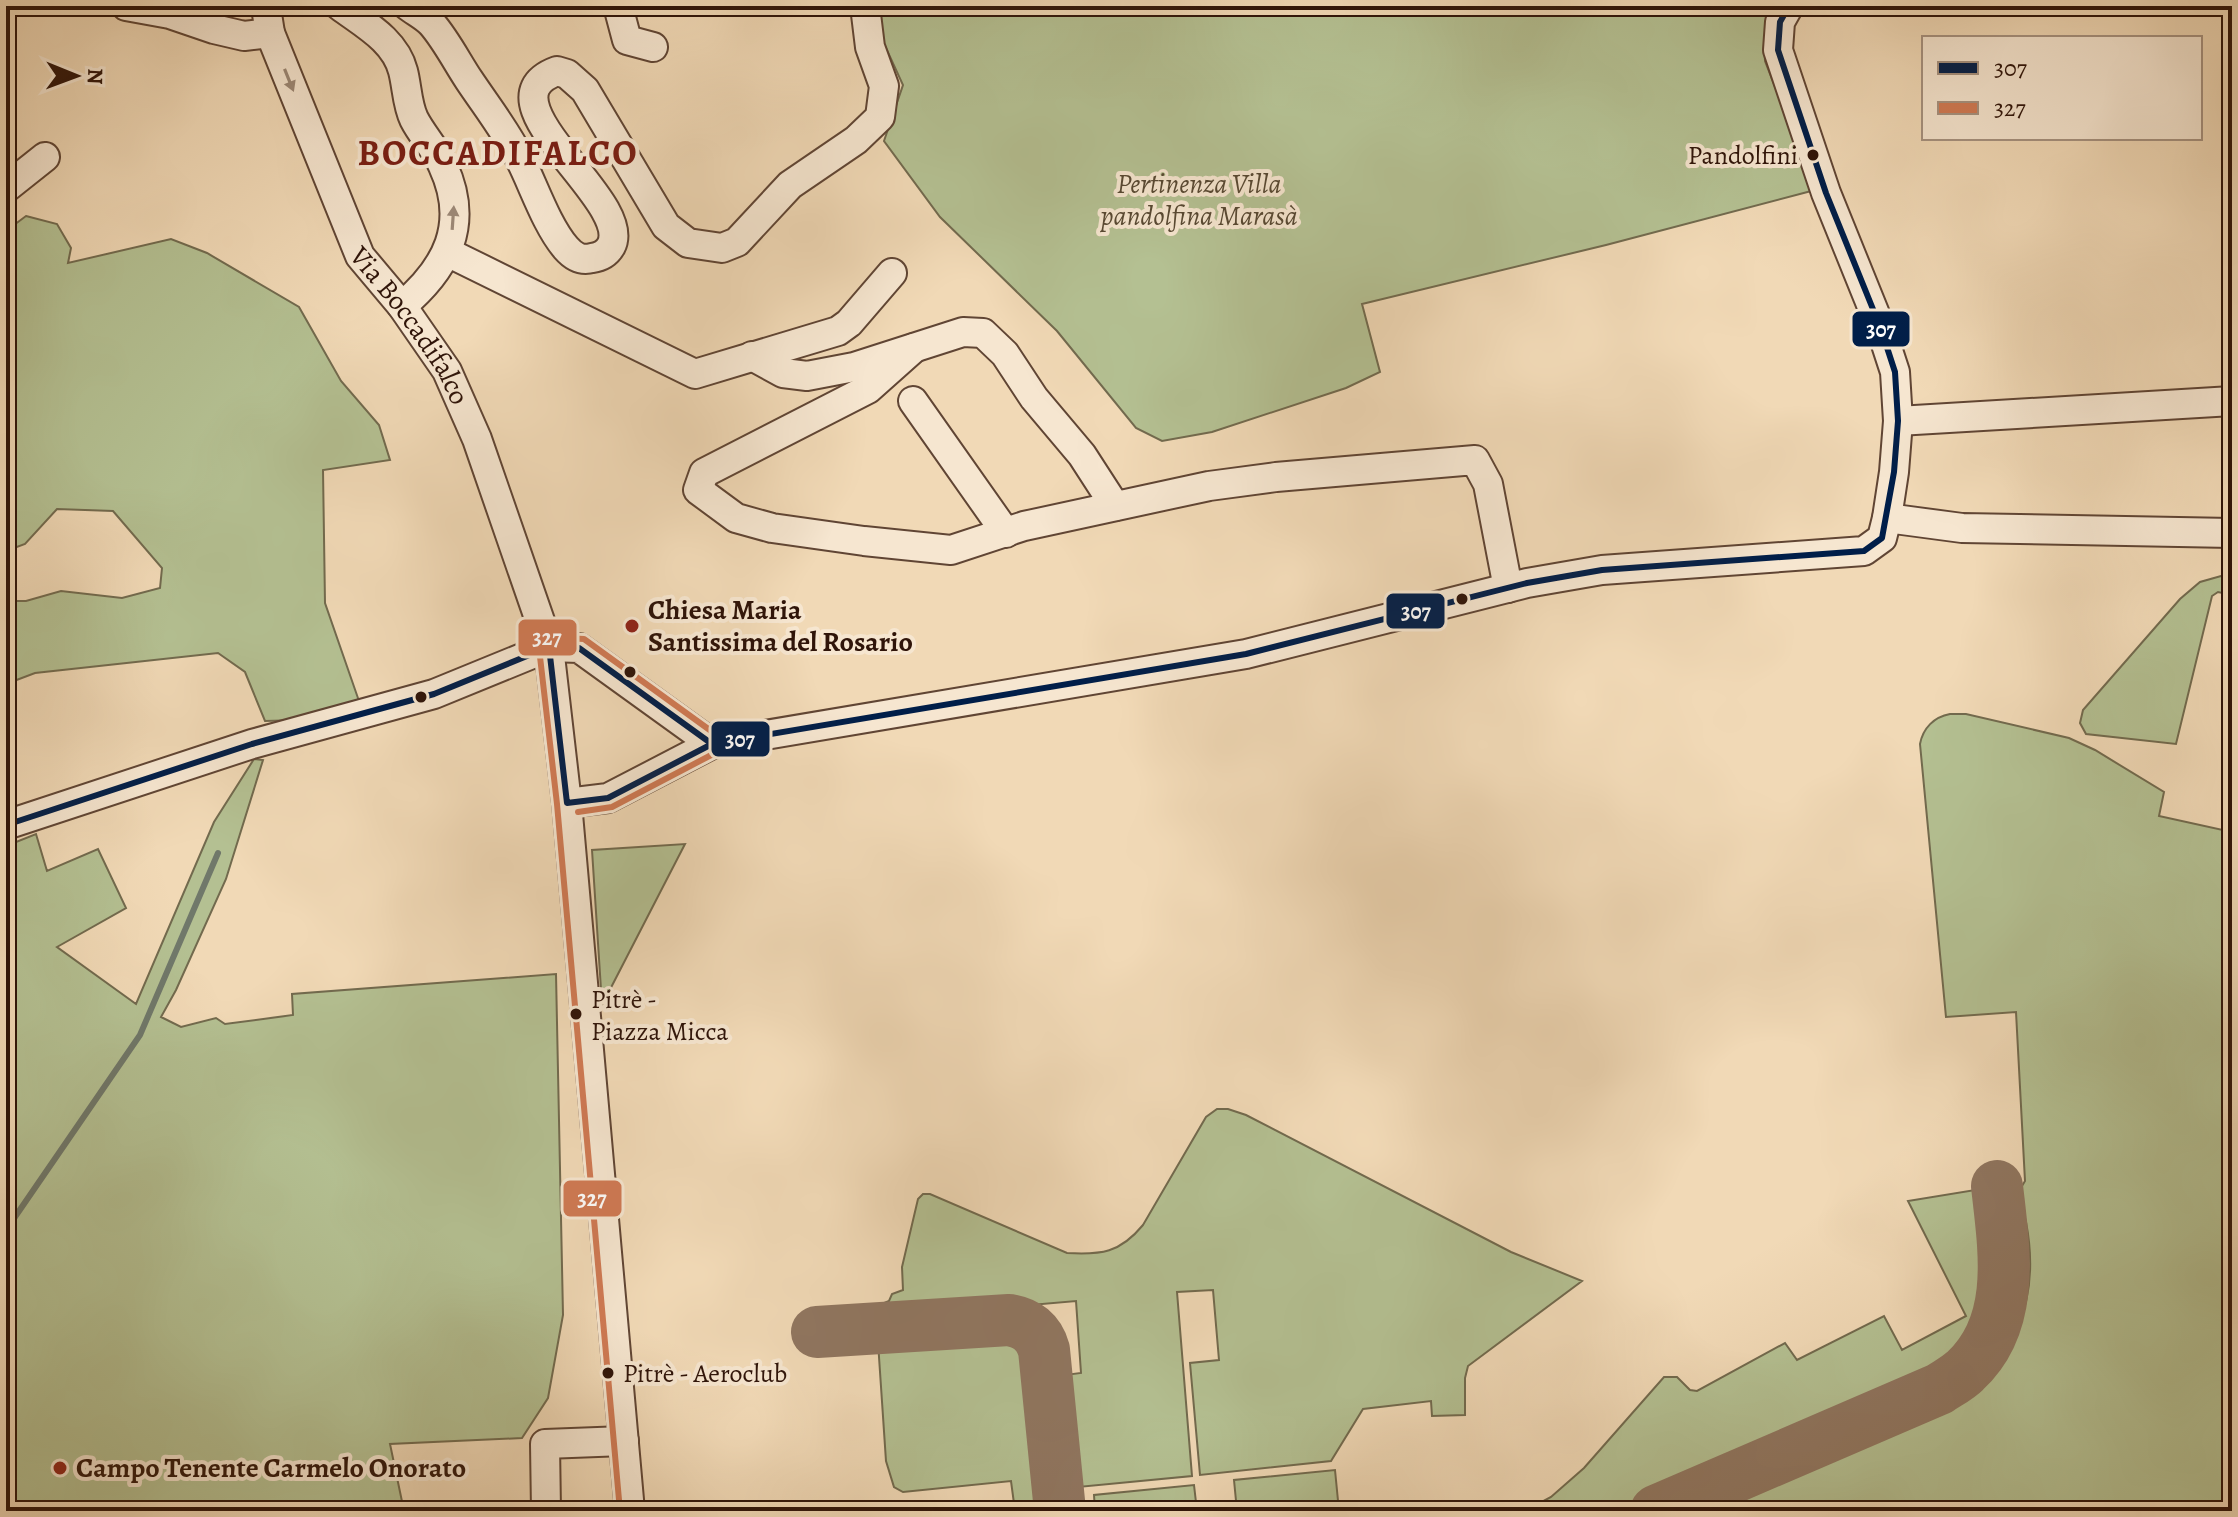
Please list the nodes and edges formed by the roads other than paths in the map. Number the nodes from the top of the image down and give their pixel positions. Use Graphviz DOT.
graph roads {
  1 [pos="126,6"];
  2 [pos="340,6"];
  3 [pos="408,6"];
  4 [pos="618,6"];
  5 [pos="865,6"];
  6 [pos="1789,6"];
  7 [pos="269,20"];
  8 [pos="653,47"];
  9 [pos="45,157"];
  10 [pos="6,188"];
  11 [pos="447,252"];
  12 [pos="892,273"];
  13 [pos="402,306"];
  14 [pos="914,348"];
  15 [pos="752,356"];
  16 [pos="913,401"];
  17 [pos="2232,401"];
  18 [pos="1898,421"];
  19 [pos="1115,506"];
  20 [pos="1887,518"];
  21 [pos="1006,533"];
  22 [pos="2232,533"];
  23 [pos="1508,588"];
  24 [pos="549,647"];
  25 [pos="712,744"];
  26 [pos="567,803"];
  27 [pos="6,825"];
  28 [pos="624,1441"];
  29 [pos="546,1511"];
  30 [pos="630,1511"];
  1 -- 7 [label="street"];
  11 -- 2 [label="street, one-way"];
  3 -- 5 [label="street"];
  4 -- 8 [label="street"];
  6 -- 18 [label="street"];
  7 -- 13 [label="street, Via Boccadifalco, one-way"];
  9 -- 10 [label="street"];
  11 -- 13 [label="street"];
  11 -- 15 [label="street"];
  12 -- 15 [label="street"];
  13 -- 24 [label="street, Via Boccadifalco"];
  14 -- 15 [label="street"];
  14 -- 19 [label="street"];
  14 -- 21 [label="street"];
  16 -- 21 [label="street"];
  17 -- 18 [label="street"];
  18 -- 20 [label="street"];
  19 -- 21 [label="street"];
  19 -- 23 [label="street"];
  20 -- 22 [label="street"];
  20 -- 23 [label="street"];
  23 -- 25 [label="street"];
  24 -- 25 [label="street"];
  24 -- 26 [label="street, Via Boccadifalco"];
  24 -- 27 [label="street"];
  25 -- 26 [label="street"];
  26 -- 28 [label="street, Via Boccadifalco"];
  28 -- 29 [label="street"];
  28 -- 30 [label="street, Via Boccadifalco"];
}
